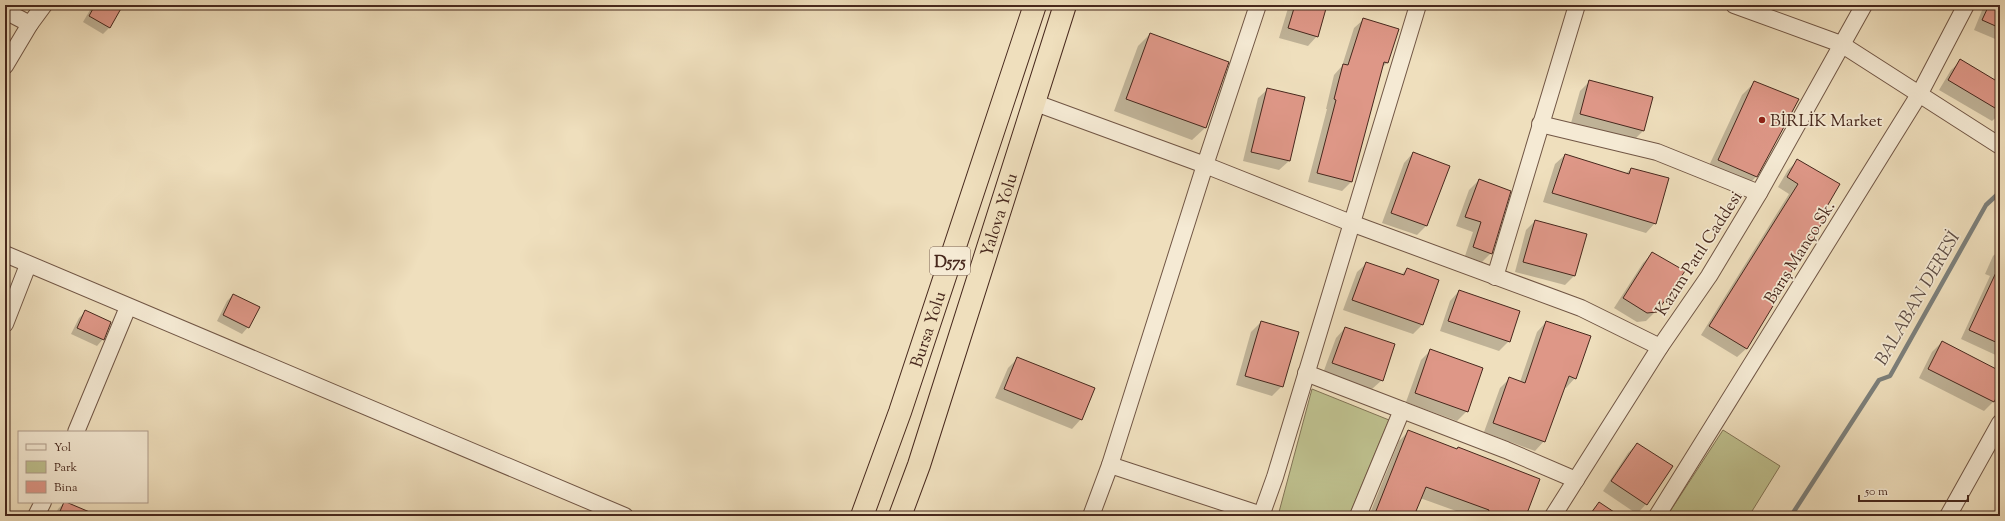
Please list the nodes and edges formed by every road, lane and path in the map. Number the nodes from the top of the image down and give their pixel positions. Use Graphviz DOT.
graph roads {
  1 [pos="44,5"];
  2 [pos="1035,5"];
  3 [pos="1065,5"];
  4 [pos="1258,5"];
  5 [pos="1418,5"];
  6 [pos="1577,5"];
  7 [pos="1734,5"];
  8 [pos="1864,5"];
  9 [pos="1966,5"];
  10 [pos="5,11"];
  11 [pos="30,24"];
  12 [pos="1841,44"];
  13 [pos="5,66"];
  14 [pos="1920,93"];
  15 [pos="1033,102"];
  16 [pos="1540,124"];
  17 [pos="2000,146"];
  18 [pos="1205,165"];
  19 [pos="1759,193"];
  20 [pos="1351,223"];
  21 [pos="5,254"];
  22 [pos="28,265"];
  23 [pos="1495,277"];
  24 [pos="128,307"];
  25 [pos="5,324"];
  26 [pos="1660,347"];
  27 [pos="1306,373"];
  28 [pos="1402,410"];
  29 [pos="2000,423"];
  30 [pos="76,431"];
  31 [pos="1110,465"];
  32 [pos="1576,480"];
  33 [pos="42,503"];
  34 [pos="1262,515"];
  35 [pos="36,516"];
  36 [pos="625,516"];
  37 [pos="862,516"];
  38 [pos="900,516"];
  39 [pos="1091,516"];
  40 [pos="1358,516"];
  41 [pos="1553,516"];
  42 [pos="1657,516"];
  43 [pos="1948,516"];
  1 -- 11 [label="street"];
  2 -- 37 [label="highway, Bursa Yolu / D575"];
  3 -- 15 [label="highway, Yalova Yolu / D575"];
  4 -- 18 [label="street"];
  5 -- 20 [label="street"];
  6 -- 16 [label="street"];
  7 -- 12 [label="street"];
  8 -- 12 [label="street, Kazım Patıl Caddesi"];
  9 -- 14 [label="street, Barış Manço Sk."];
  10 -- 11 [label="street"];
  11 -- 13 [label="street"];
  12 -- 14 [label="street"];
  12 -- 19 [label="street, Kazım Patıl Caddesi"];
  14 -- 17 [label="street"];
  14 -- 42 [label="street, Barış Manço Sk."];
  15 -- 18 [label="street"];
  15 -- 38 [label="highway, Yalova Yolu / D575"];
  16 -- 19 [label="street"];
  16 -- 23 [label="street"];
  18 -- 20 [label="street"];
  18 -- 31 [label="street"];
  19 -- 26 [label="street, Kazım Patıl Caddesi"];
  20 -- 23 [label="street"];
  20 -- 27 [label="street"];
  21 -- 22 [label="street"];
  22 -- 24 [label="street"];
  22 -- 25 [label="street"];
  23 -- 26 [label="street"];
  24 -- 30 [label="street"];
  24 -- 36 [label="street"];
  26 -- 32 [label="street, Kazım Patıl Caddesi"];
  27 -- 28 [label="street"];
  27 -- 34 [label="street"];
  28 -- 32 [label="street"];
  28 -- 40 [label="street"];
  29 -- 43 [label="street"];
  31 -- 34 [label="street"];
  31 -- 39 [label="street"];
  32 -- 41 [label="street, Kazım Patıl Caddesi"];
  33 -- 35 [label="street"];
}
